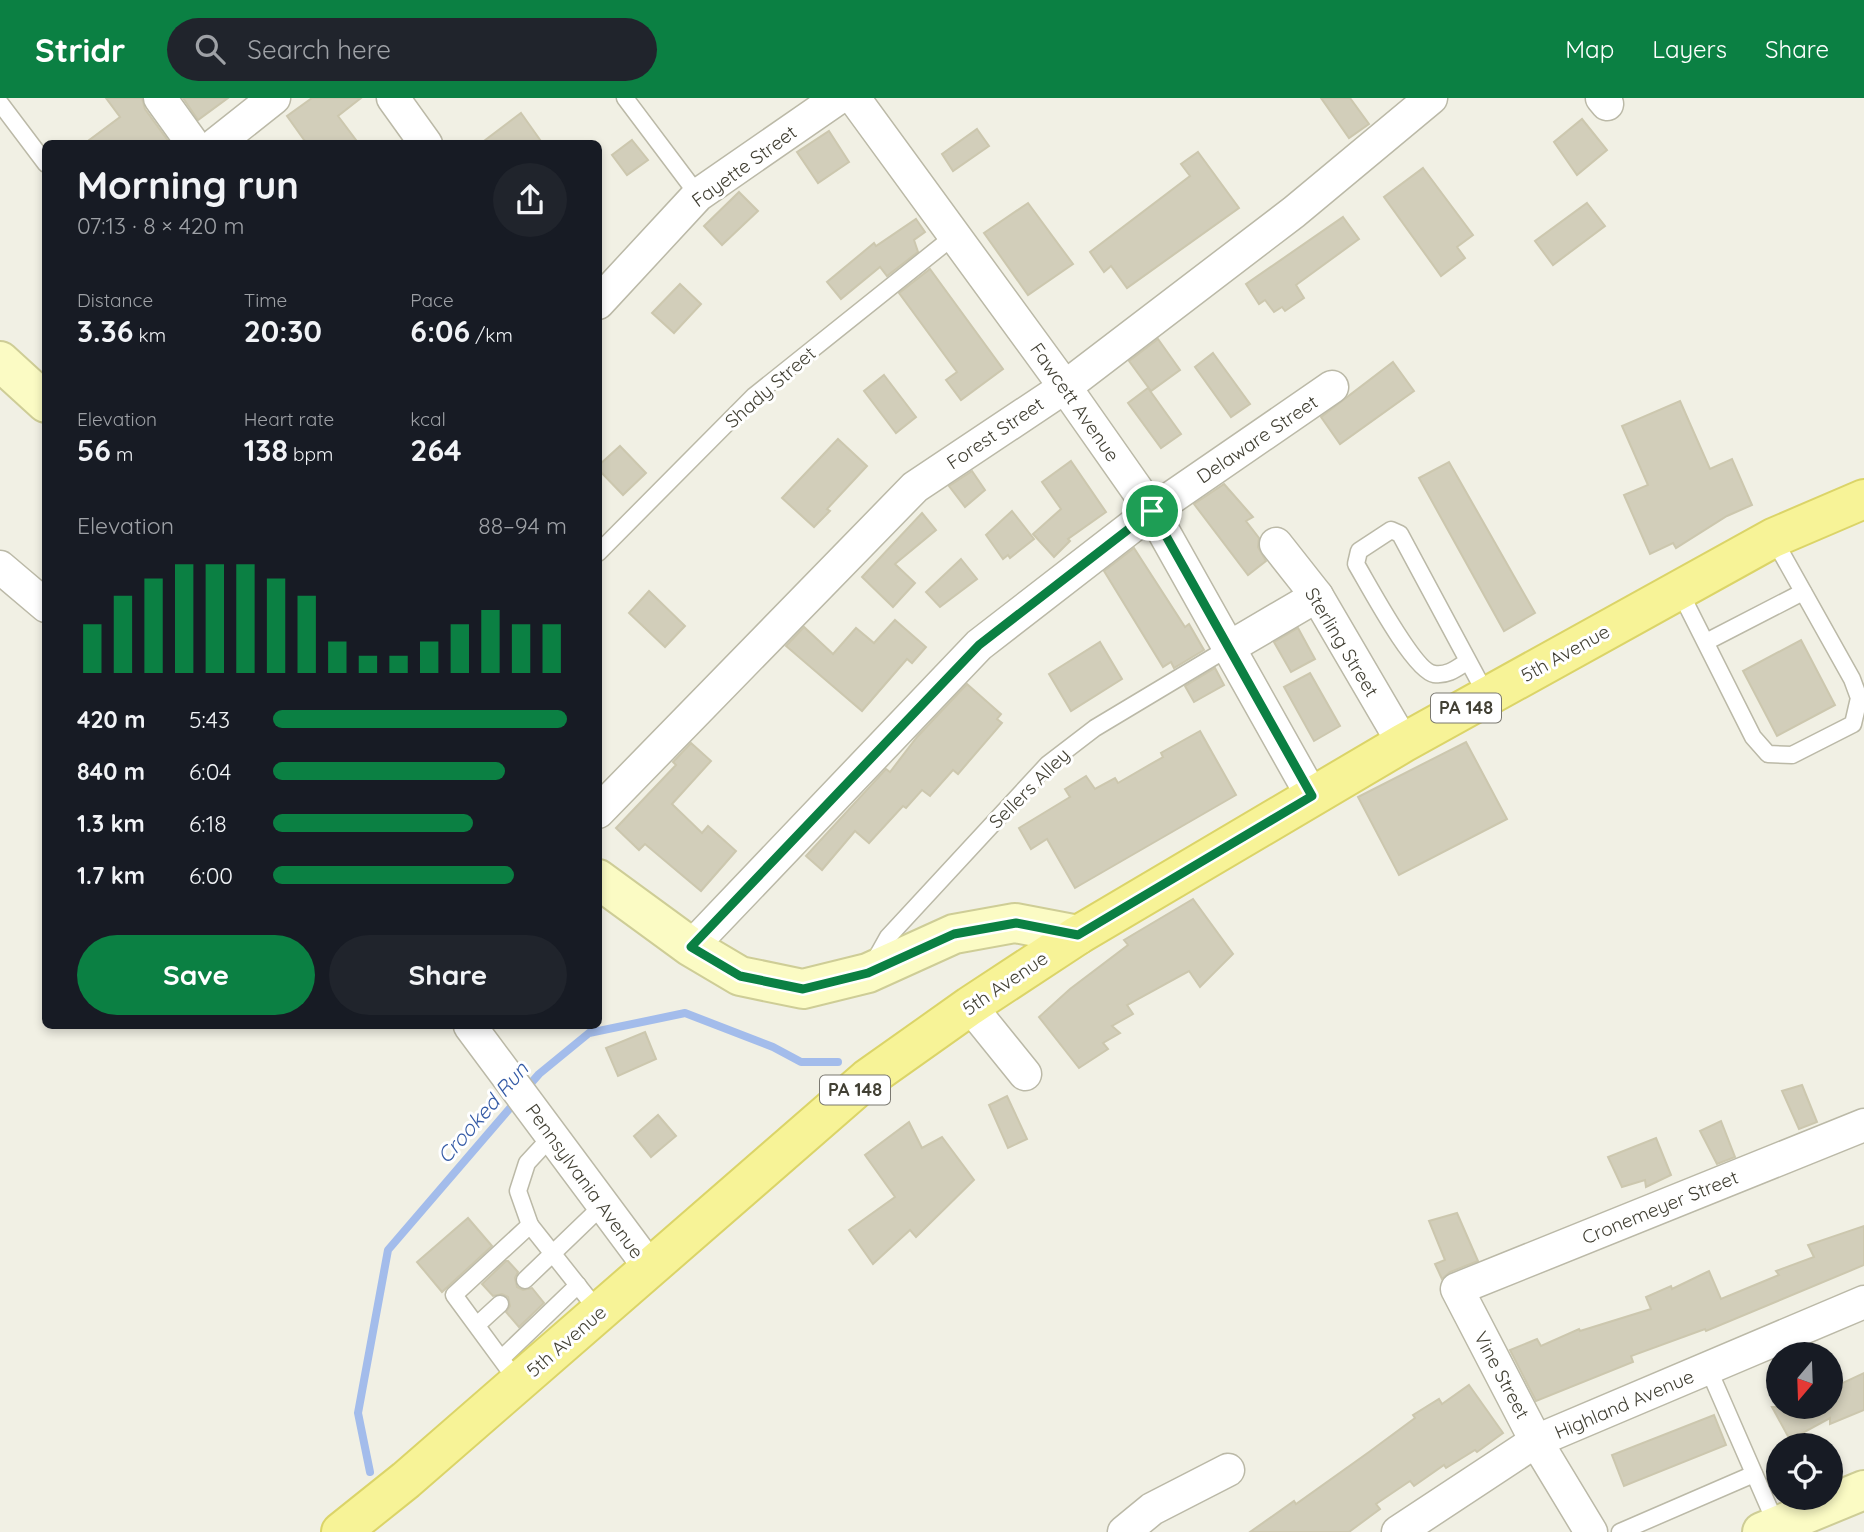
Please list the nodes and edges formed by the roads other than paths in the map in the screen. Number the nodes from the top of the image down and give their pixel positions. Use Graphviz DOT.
graph roads {
  1 [pos="160,98"];
  2 [pos="274,98"];
  3 [pos="393,98"];
  4 [pos="625,98"];
  5 [pos="838,98"];
  6 [pos="854,98"];
  7 [pos="1431,98"];
  8 [pos="0,103"];
  9 [pos="190,140"];
  10 [pos="221,140"];
  11 [pos="423,140"];
  12 [pos="42,159"];
  13 [pos="698,195"];
  14 [pos="954,236"];
  15 [pos="602,299"];
  16 [pos="0,361"];
  17 [pos="1065,387"];
  18 [pos="1332,387"];
  19 [pos="42,399"];
  20 [pos="1864,499"];
  21 [pos="1152,511"];
  22 [pos="1773,538"];
  23 [pos="1276,544"];
  24 [pos="602,549"];
  25 [pos="0,567"];
  26 [pos="1679,590"];
  27 [pos="1803,592"];
  28 [pos="1317,596"];
  29 [pos="42,603"];
  30 [pos="1706,642"];
  31 [pos="1230,647"];
  32 [pos="1468,661"];
  33 [pos="1487,696"];
  34 [pos="1403,743"];
  35 [pos="1312,796"];
  36 [pos="602,808"];
  37 [pos="602,882"];
  38 [pos="1078,935"];
  39 [pos="691,947"];
  40 [pos="868,973"];
  41 [pos="970,1006"];
  42 [pos="472,1029"];
  43 [pos="1025,1074"];
  44 [pos="1864,1125"];
  45 [pos="552,1136"];
  46 [pos="603,1205"];
  47 [pos="530,1225"];
  48 [pos="553,1254"];
  49 [pos="650,1268"];
  50 [pos="525,1280"];
  51 [pos="1457,1289"];
  52 [pos="588,1298"];
  53 [pos="1864,1302"];
  54 [pos="499,1304"];
  55 [pos="477,1325"];
  56 [pos="1708,1368"];
  57 [pos="510,1370"];
  58 [pos="1536,1441"];
  59 [pos="1228,1470"];
  60 [pos="1755,1474"];
  61 [pos="1864,1489"];
  62 [pos="1642,1528"];
  63 [pos="1770,1529"];
  64 [pos="341,1532"];
  65 [pos="1124,1532"];
  66 [pos="1398,1532"];
  67 [pos="1591,1532"];
  68 [pos="1620,1532"];
  1 -- 9 [label="street"];
  2 -- 10 [label="street"];
  3 -- 11 [label="street"];
  4 -- 13 [label="lane"];
  5 -- 13 [label="street, Fayette Street"];
  6 -- 14 [label="street, Fawcett Avenue"];
  7 -- 17 [label="street, Forest Street"];
  8 -- 12 [label="lane"];
  13 -- 15 [label="street, Fayette Street"];
  14 -- 17 [label="street, Fawcett Avenue"];
  14 -- 24 [label="lane, Shady Street"];
  16 -- 19 [label="main road"];
  17 -- 21 [label="street, Fawcett Avenue"];
  17 -- 36 [label="street, Forest Street"];
  18 -- 21 [label="street, Delaware Street"];
  20 -- 22 [label="main road, 5th Avenue / PA 148"];
  21 -- 31 [label="street, Fawcett Avenue"];
  21 -- 39 [label="street, Delaware Street"];
  22 -- 26 [label="main road, 5th Avenue / PA 148"];
  22 -- 27 [label="lane"];
  23 -- 28 [label="street, Sterling Street"];
  25 -- 29 [label="street"];
  26 -- 30 [label="lane"];
  26 -- 33 [label="main road, 5th Avenue / PA 148"];
  27 -- 30 [label="lane"];
  27 -- 30 [label="lane"];
  28 -- 31 [label="street"];
  28 -- 34 [label="street, Sterling Street"];
  31 -- 35 [label="street, Fawcett Avenue"];
  31 -- 40 [label="lane, Sellers Alley"];
  32 -- 32 [label="lane"];
  32 -- 33 [label="lane"];
  33 -- 34 [label="main road, 5th Avenue / PA 148"];
  34 -- 35 [label="main road, 5th Avenue / PA 148"];
  35 -- 38 [label="main road, 5th Avenue / PA 148"];
  37 -- 39 [label="main road"];
  38 -- 40 [label="main road"];
  38 -- 41 [label="main road, 5th Avenue / PA 148"];
  39 -- 40 [label="main road"];
  41 -- 43 [label="street"];
  41 -- 49 [label="main road, 5th Avenue / PA 148"];
  42 -- 45 [label="street, Pennsylvania Avenue"];
  44 -- 51 [label="street, Cronemeyer Street"];
  45 -- 46 [label="street, Pennsylvania Avenue"];
  45 -- 47 [label="lane"];
  46 -- 48 [label="lane"];
  46 -- 49 [label="street, Pennsylvania Avenue"];
  47 -- 48 [label="lane"];
  47 -- 55 [label="lane"];
  48 -- 50 [label="lane"];
  48 -- 52 [label="lane"];
  49 -- 52 [label="main road, 5th Avenue / PA 148"];
  51 -- 58 [label="street, Vine Street"];
  52 -- 57 [label="main road, 5th Avenue / PA 148"];
  53 -- 56 [label="street, Highland Avenue"];
  54 -- 55 [label="lane"];
  55 -- 57 [label="lane"];
  56 -- 58 [label="street, Highland Avenue"];
  56 -- 60 [label="lane"];
  57 -- 64 [label="main road, 5th Avenue / PA 148"];
  58 -- 66 [label="street, Highland Avenue"];
  58 -- 67 [label="street, Vine Street"];
  59 -- 65 [label="street"];
  60 -- 62 [label="lane"];
  60 -- 63 [label="lane"];
  61 -- 63 [label="main road"];
  62 -- 68 [label="lane"];
}
